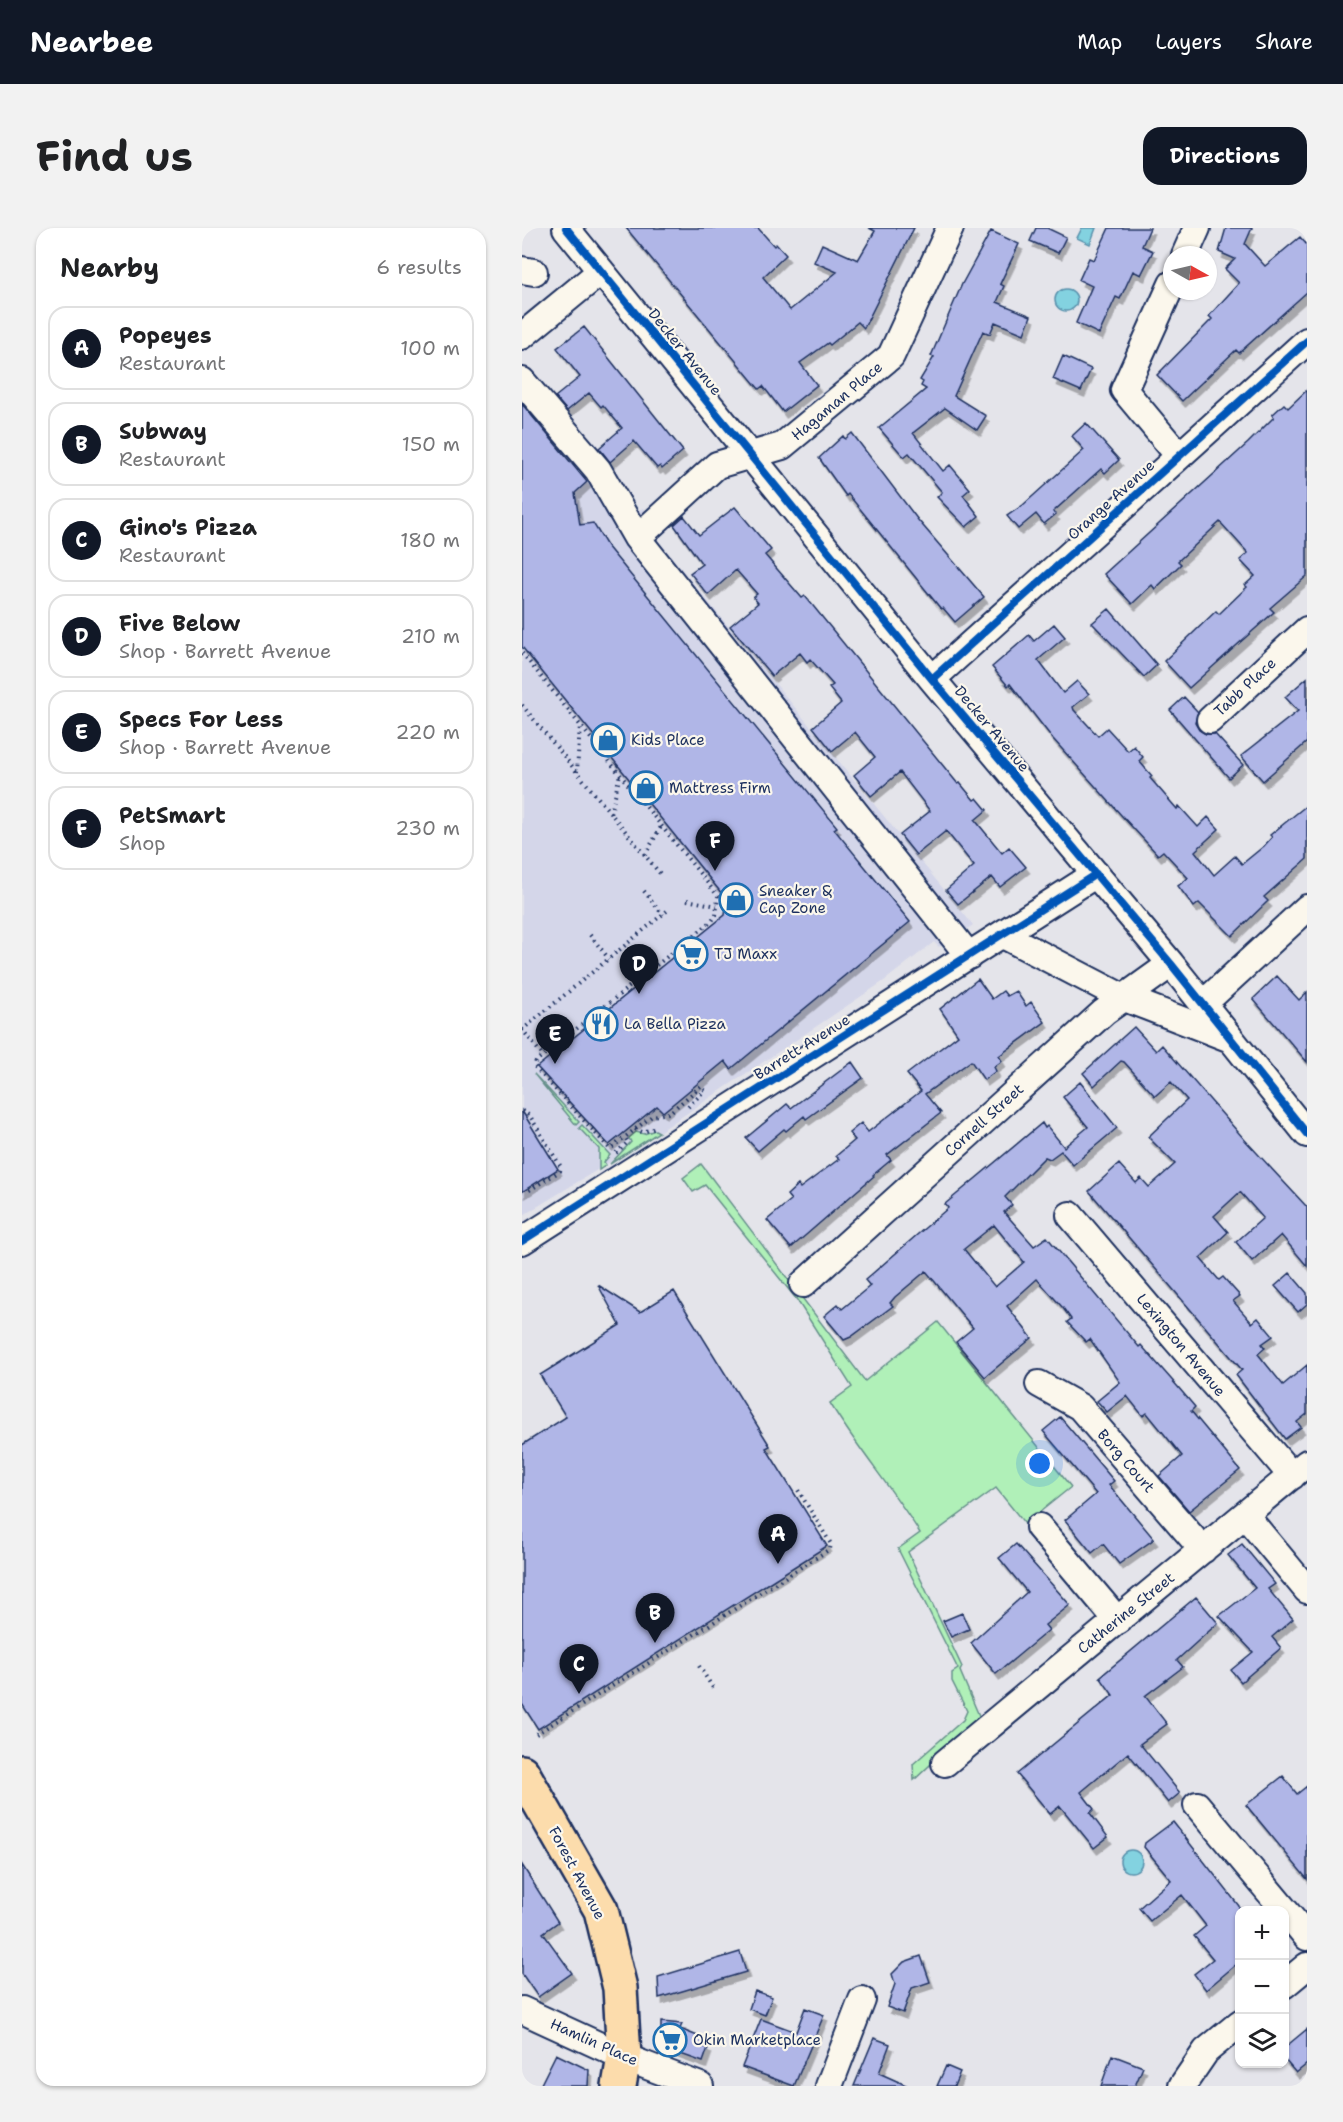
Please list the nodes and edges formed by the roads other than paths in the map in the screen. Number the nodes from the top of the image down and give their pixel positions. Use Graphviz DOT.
graph roads {
  1 [pos="566,228"];
  2 [pos="950,228"];
  3 [pos="1197,228"];
  4 [pos="1189,246"];
  5 [pos="601,271"];
  6 [pos="1165,300"];
  7 [pos="522,336"];
  8 [pos="1307,341"];
  9 [pos="522,381"];
  10 [pos="750,453"];
  11 [pos="1179,456"];
  12 [pos="637,538"];
  13 [pos="1307,630"];
  14 [pos="932,679"];
  15 [pos="1210,720"];
  16 [pos="1096,874"];
  17 [pos="1307,908"];
  18 [pos="1003,935"];
  19 [pos="969,956"];
  20 [pos="1171,964"];
  21 [pos="1122,997"];
  22 [pos="1203,1004"];
  23 [pos="1228,1038"];
  24 [pos="1307,1134"];
  25 [pos="1070,1215"];
  26 [pos="522,1241"];
  27 [pos="803,1284"];
  28 [pos="1039,1384"];
  29 [pos="1299,1469"];
  30 [pos="1245,1515"];
  31 [pos="1039,1527"];
  32 [pos="1203,1550"];
  33 [pos="1307,1590"];
  34 [pos="1118,1621"];
  35 [pos="945,1763"];
  36 [pos="522,1772"];
  37 [pos="1197,1805"];
  38 [pos="1307,1937"];
  39 [pos="1307,1966"];
  40 [pos="1289,1981"];
  41 [pos="862,2000"];
  42 [pos="522,2010"];
  43 [pos="1235,2026"];
  44 [pos="622,2072"];
  45 [pos="700,2086"];
  46 [pos="829,2086"];
  47 [pos="1182,2086"];
  1 -- 5 [label="street, Decker Avenue"];
  2 -- 10 [label="street, Hagaman Place"];
  3 -- 4 [label="street"];
  5 -- 7 [label="street"];
  5 -- 10 [label="street, Decker Avenue"];
  6 -- 11 [label="street"];
  8 -- 11 [label="street, Orange Avenue"];
  9 -- 12 [label="street"];
  10 -- 12 [label="street, Hagaman Place"];
  10 -- 14 [label="street, Decker Avenue"];
  11 -- 14 [label="street, Orange Avenue"];
  12 -- 19 [label="street"];
  13 -- 15 [label="street, Tabb Place"];
  14 -- 16 [label="street, Decker Avenue"];
  16 -- 18 [label="street, Barrett Avenue"];
  16 -- 20 [label="street, Decker Avenue"];
  17 -- 22 [label="street"];
  18 -- 19 [label="street, Barrett Avenue"];
  18 -- 21 [label="street"];
  19 -- 26 [label="street, Barrett Avenue"];
  20 -- 21 [label="street, Cornell Street"];
  20 -- 22 [label="street, Decker Avenue"];
  21 -- 23 [label="street"];
  21 -- 27 [label="street, Cornell Street"];
  22 -- 23 [label="street, Decker Avenue"];
  23 -- 24 [label="street, Decker Avenue"];
  25 -- 29 [label="street, Lexington Avenue"];
  28 -- 32 [label="street, Borg Court"];
  29 -- 30 [label="street, Catherine Street"];
  30 -- 32 [label="street, Catherine Street"];
  30 -- 33 [label="street"];
  31 -- 34 [label="street"];
  32 -- 34 [label="street, Catherine Street"];
  34 -- 35 [label="street, Catherine Street"];
  36 -- 44 [label="main road, Forest Avenue"];
  37 -- 38 [label="street"];
  39 -- 40 [label="street"];
  41 -- 46 [label="street"];
  42 -- 44 [label="street, Hamlin Place"];
  43 -- 47 [label="street"];
  44 -- 45 [label="street, Hamlin Place"];
}
